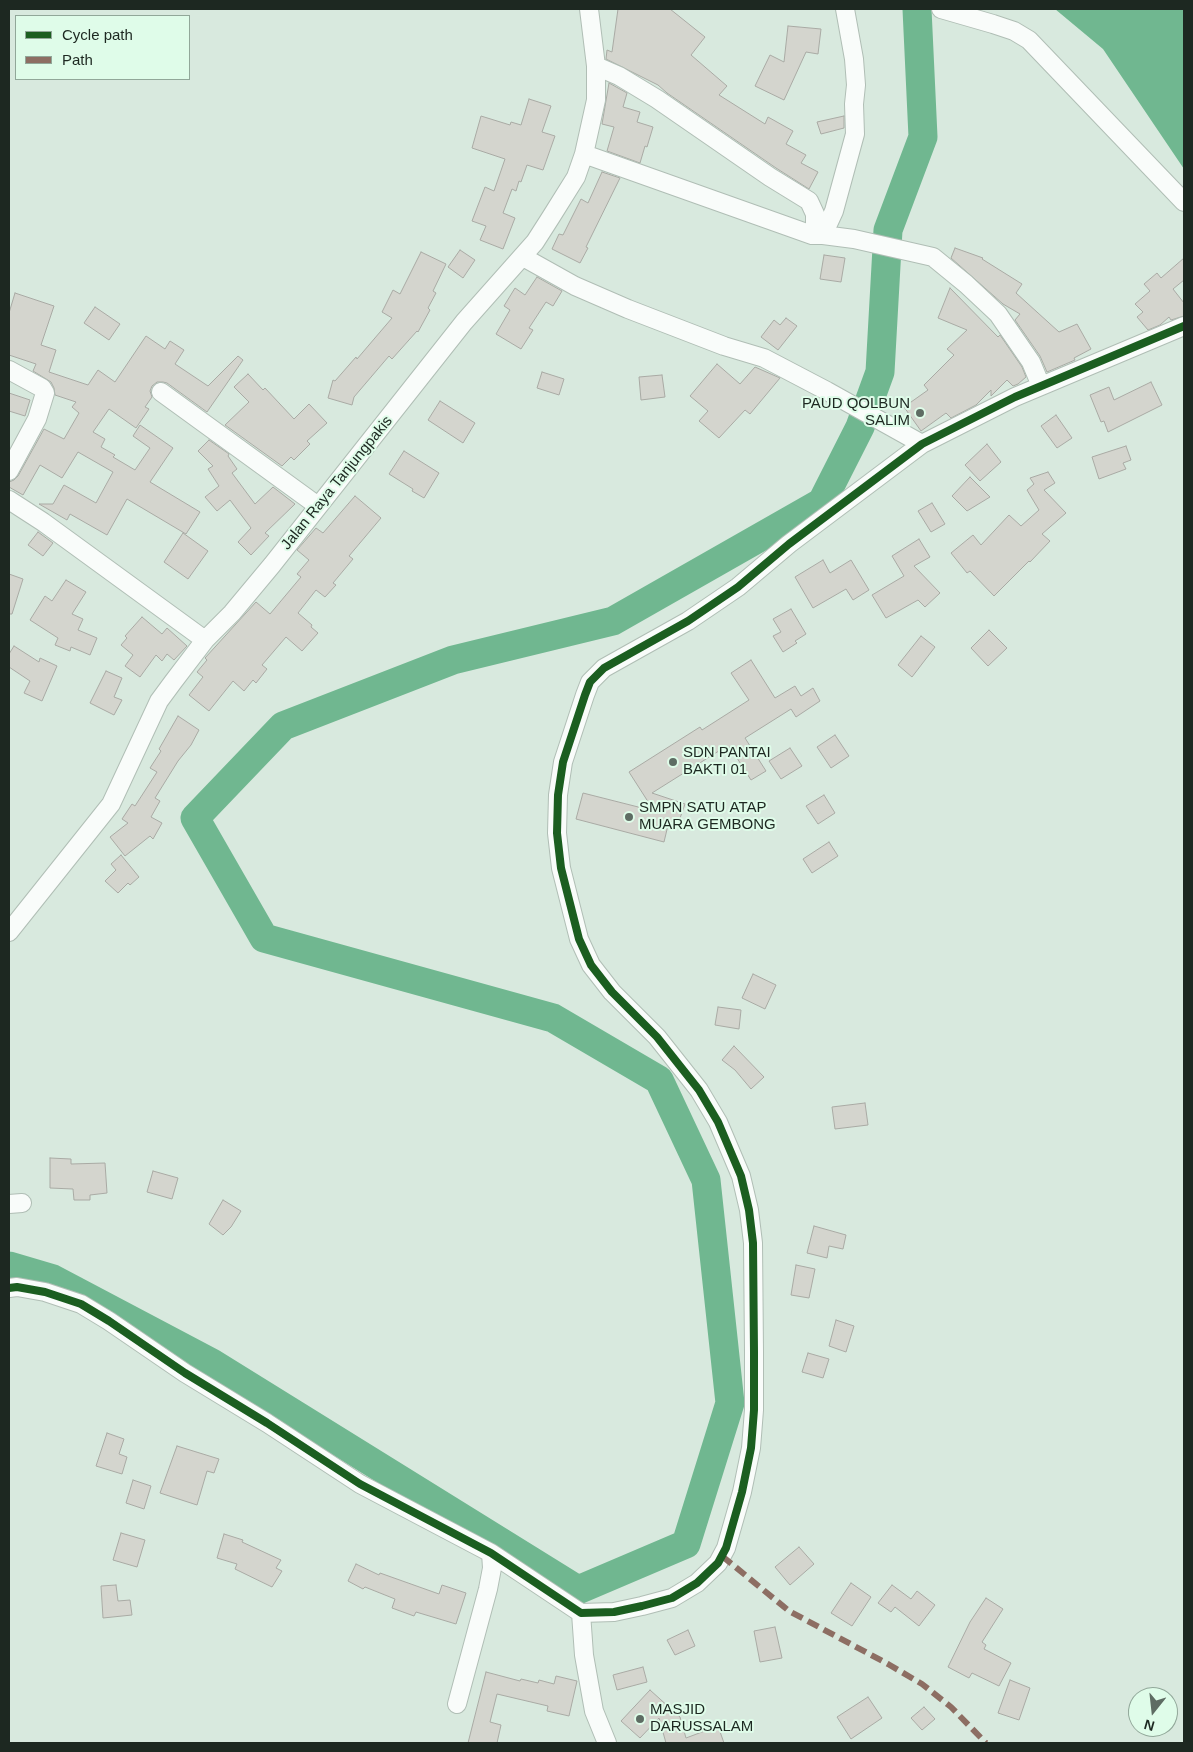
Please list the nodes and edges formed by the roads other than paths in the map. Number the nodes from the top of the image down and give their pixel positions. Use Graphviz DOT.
graph roads {
  1 [pos="589,9"];
  2 [pos="845,9"];
  3 [pos="940,9"];
  4 [pos="596,66"];
  5 [pos="584,154"];
  6 [pos="1184,202"];
  7 [pos="817,235"];
  8 [pos="523,257"];
  9 [pos="1184,326"];
  10 [pos="9,370"];
  11 [pos="1041,386"];
  12 [pos="161,392"];
  13 [pos="922,444"];
  14 [pos="9,471"];
  15 [pos="9,500"];
  16 [pos="318,506"];
  17 [pos="205,640"];
  18 [pos="9,932"];
  19 [pos="9,1288"];
  20 [pos="492,1553"];
  21 [pos="581,1613"];
  22 [pos="457,1704"];
  23 [pos="607,1743"];
  1 -- 4 [label="street, Jalan Raya Tanjungpakis"];
  2 -- 7 [label="street"];
  3 -- 6 [label="street"];
  4 -- 5 [label="street, Jalan Raya Tanjungpakis"];
  4 -- 7 [label="street"];
  5 -- 7 [label="street"];
  5 -- 8 [label="street, Jalan Raya Tanjungpakis"];
  7 -- 11 [label="street"];
  8 -- 13 [label="street"];
  8 -- 16 [label="street, Jalan Raya Tanjungpakis"];
  9 -- 11 [label="street"];
  10 -- 14 [label="street"];
  11 -- 13 [label="street"];
  12 -- 16 [label="street"];
  13 -- 21 [label="street"];
  15 -- 17 [label="street"];
  16 -- 17 [label="street, Jalan Raya Tanjungpakis"];
  17 -- 18 [label="street, Jalan Raya Tanjungpakis"];
  19 -- 20 [label="street"];
  20 -- 21 [label="street"];
  20 -- 22 [label="street"];
  21 -- 23 [label="street"];
}
